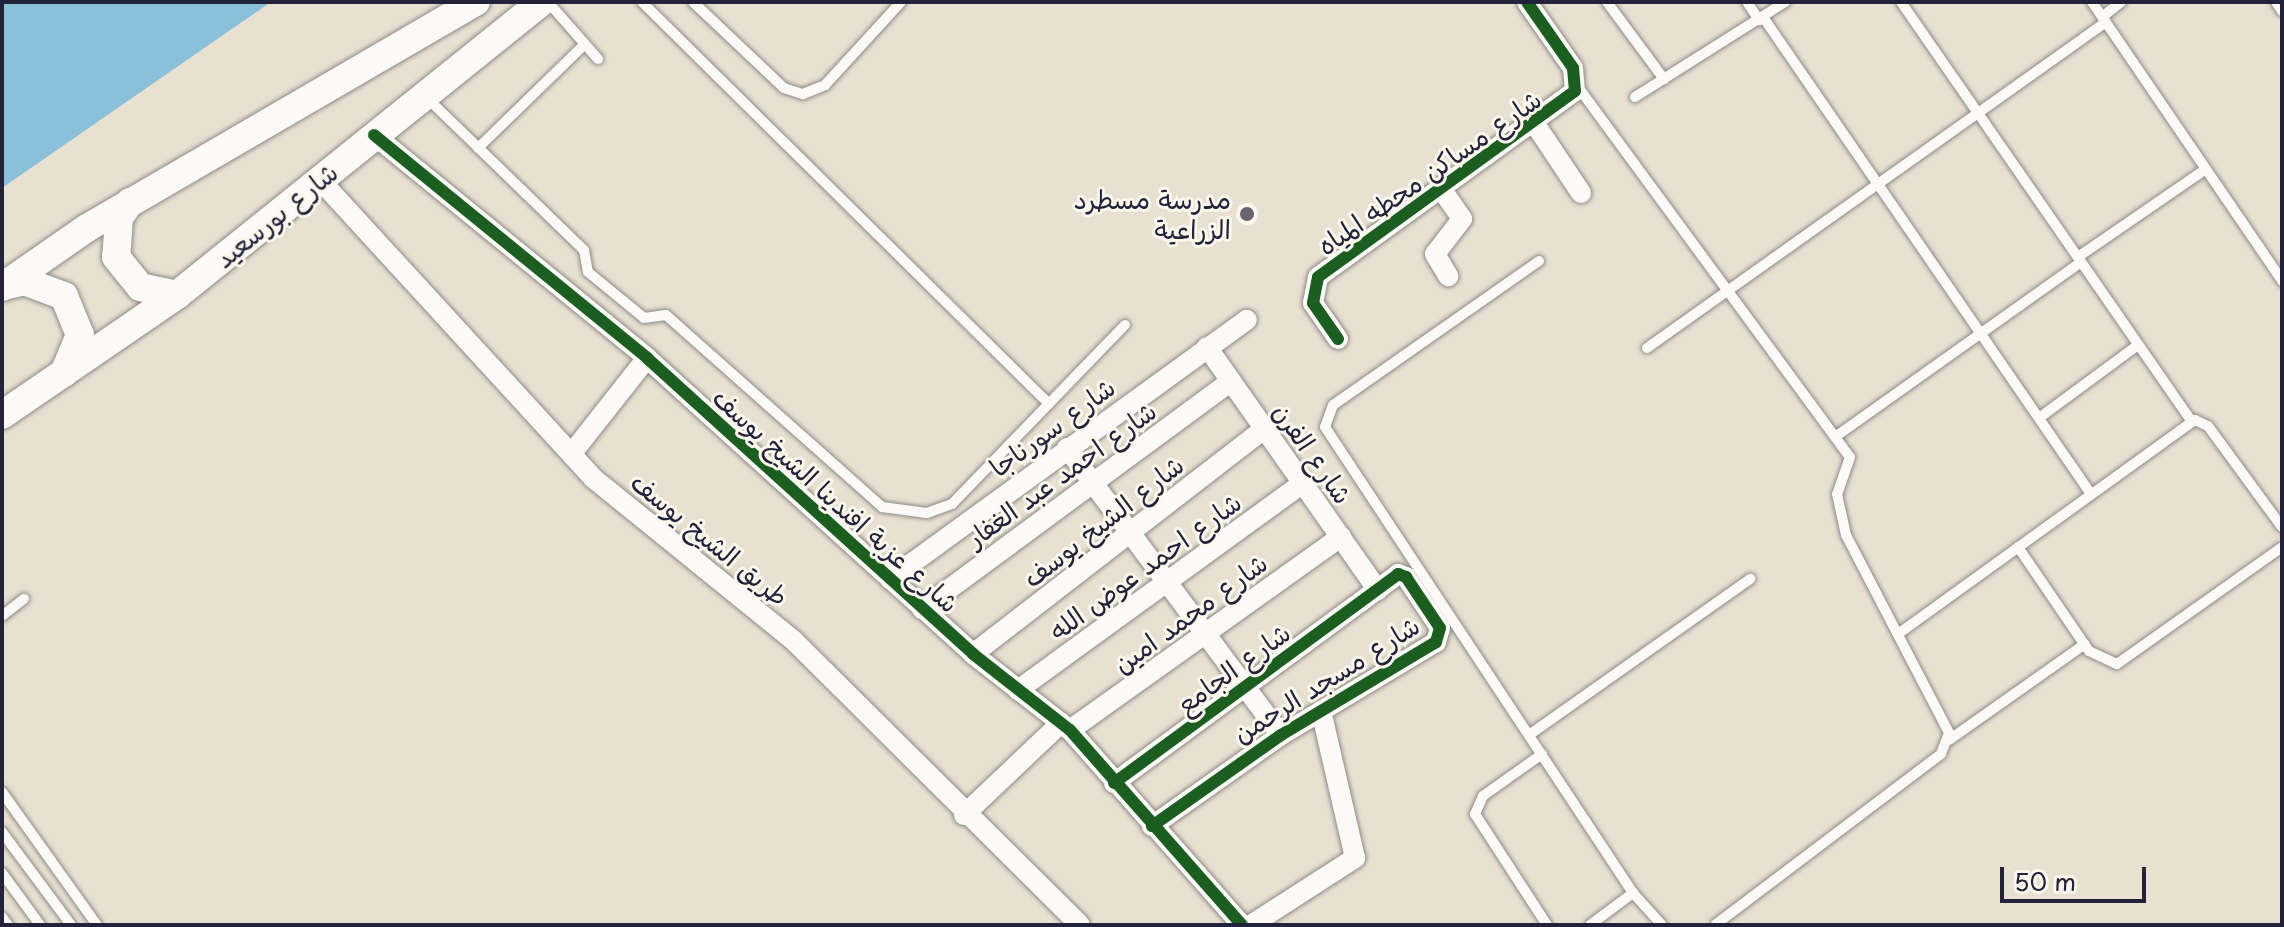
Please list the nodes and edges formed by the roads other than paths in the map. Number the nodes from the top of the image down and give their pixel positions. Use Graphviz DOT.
graph roads {
  1 [pos="476,2"];
  2 [pos="541,2"];
  3 [pos="548,2"];
  4 [pos="642,2"];
  5 [pos="693,2"];
  6 [pos="1527,2"];
  7 [pos="1607,2"];
  8 [pos="1747,2"];
  9 [pos="1785,2"];
  10 [pos="1901,2"];
  11 [pos="2092,2"];
  12 [pos="2121,2"];
  13 [pos="2276,2"];
  14 [pos="900,3"];
  15 [pos="2282,11"];
  16 [pos="1761,18"];
  17 [pos="2104,20"];
  18 [pos="585,44"];
  19 [pos="598,59"];
  20 [pos="1664,79"];
  21 [pos="1576,85"];
  22 [pos="422,94"];
  23 [pos="1635,97"];
  24 [pos="1978,113"];
  25 [pos="1535,124"];
  26 [pos="374,135"];
  27 [pos="478,148"];
  28 [pos="2206,169"];
  29 [pos="320,180"];
  30 [pos="1878,184"];
  31 [pos="1442,190"];
  32 [pos="1581,193"];
  33 [pos="130,202"];
  34 [pos="2080,260"];
  35 [pos="1539,261"];
  36 [pos="1448,276"];
  37 [pos="2282,281"];
  38 [pos="3,287"];
  39 [pos="1729,290"];
  40 [pos="177,295"];
  41 [pos="1247,320"];
  42 [pos="1125,325"];
  43 [pos="1980,334"];
  44 [pos="1338,339"];
  45 [pos="2138,345"];
  46 [pos="1207,347"];
  47 [pos="1647,348"];
  48 [pos="647,358"];
  49 [pos="63,374"];
  50 [pos="1231,381"];
  51 [pos="1047,402"];
  52 [pos="2,415"];
  53 [pos="2039,418"];
  54 [pos="2192,422"];
  55 [pos="1264,429"];
  56 [pos="1835,437"];
  57 [pos="1067,448"];
  58 [pos="572,453"];
  59 [pos="1093,483"];
  60 [pos="1303,483"];
  61 [pos="2091,494"];
  62 [pos="2282,527"];
  63 [pos="1130,533"];
  64 [pos="1341,537"];
  65 [pos="2018,547"];
  66 [pos="2282,547"];
  67 [pos="890,579"];
  68 [pos="1750,579"];
  69 [pos="1167,582"];
  70 [pos="1378,590"];
  71 [pos="24,599"];
  72 [pos="922,609"];
  73 [pos="2,616"];
  74 [pos="1205,634"];
  75 [pos="1898,634"];
  76 [pos="2085,644"];
  77 [pos="973,654"];
  78 [pos="1245,687"];
  79 [pos="1018,690"];
  80 [pos="1321,711"];
  81 [pos="1066,727"];
  82 [pos="1281,735"];
  83 [pos="1529,735"];
  84 [pos="1949,740"];
  85 [pos="1542,754"];
  86 [pos="1114,783"];
  87 [pos="2,792"];
  88 [pos="964,815"];
  89 [pos="1152,826"];
  90 [pos="2,832"];
  91 [pos="2,873"];
  92 [pos="1633,893"];
  93 [pos="2,917"];
  94 [pos="8,925"];
  95 [pos="40,925"];
  96 [pos="71,925"];
  97 [pos="97,925"];
  98 [pos="1080,925"];
  99 [pos="1242,925"];
  100 [pos="1251,925"];
  101 [pos="1547,925"];
  102 [pos="1590,925"];
  103 [pos="1662,925"];
  104 [pos="1715,925"];
  1 -- 33 [label="main road"];
  2 -- 22 [label="main road, شارع بورسعيد"];
  3 -- 18 [label="lane"];
  4 -- 51 [label="lane"];
  5 -- 14 [label="lane"];
  6 -- 21 [label="street, شارع مساكن محطه المياه"];
  7 -- 20 [label="lane"];
  8 -- 16 [label="lane"];
  9 -- 16 [label="lane"];
  10 -- 24 [label="lane"];
  11 -- 17 [label="lane"];
  12 -- 17 [label="lane"];
  13 -- 15 [label="lane"];
  16 -- 20 [label="lane"];
  16 -- 30 [label="lane"];
  17 -- 24 [label="lane"];
  17 -- 28 [label="lane"];
  18 -- 19 [label="lane"];
  18 -- 27 [label="lane"];
  20 -- 23 [label="lane"];
  21 -- 25 [label="street, شارع مساكن محطه المياه"];
  21 -- 39 [label="lane"];
  22 -- 26 [label="main road, شارع بورسعيد"];
  22 -- 27 [label="lane"];
  24 -- 30 [label="lane"];
  24 -- 34 [label="lane"];
  25 -- 31 [label="street, شارع مساكن محطه المياه"];
  25 -- 32 [label="street"];
  26 -- 29 [label="main road, شارع بورسعيد"];
  26 -- 48 [label="street, شارع عزبة افندينا الشيخ يوسف"];
  27 -- 51 [label="lane"];
  28 -- 34 [label="lane"];
  28 -- 37 [label="lane"];
  29 -- 40 [label="main road, شارع بورسعيد"];
  29 -- 58 [label="street, طريق الشيخ يوسف"];
  30 -- 39 [label="lane"];
  30 -- 43 [label="lane"];
  31 -- 36 [label="street"];
  31 -- 44 [label="street, شارع مساكن محطه المياه"];
  33 -- 38 [label="main road"];
  33 -- 40 [label="main road"];
  34 -- 43 [label="lane"];
  34 -- 45 [label="lane"];
  35 -- 83 [label="lane"];
  38 -- 49 [label="main road"];
  39 -- 47 [label="lane"];
  39 -- 56 [label="lane"];
  40 -- 49 [label="main road, شارع بورسعيد"];
  41 -- 46 [label="street, شارع سورناجا"];
  42 -- 51 [label="lane"];
  43 -- 53 [label="lane"];
  43 -- 56 [label="lane"];
  45 -- 53 [label="lane"];
  45 -- 54 [label="lane"];
  46 -- 50 [label="street, شارع الفرن"];
  46 -- 57 [label="street, شارع سورناجا"];
  48 -- 58 [label="street"];
  48 -- 67 [label="street, شارع عزبة افندينا الشيخ يوسف"];
  49 -- 52 [label="main road, شارع بورسعيد"];
  50 -- 55 [label="street, شارع الفرن"];
  50 -- 59 [label="street, شارع احمد عبد الغفار"];
  53 -- 61 [label="lane"];
  54 -- 61 [label="lane"];
  54 -- 62 [label="lane"];
  55 -- 60 [label="street, شارع الفرن"];
  55 -- 63 [label="street, شارع الشيخ يوسف"];
  56 -- 75 [label="lane"];
  57 -- 59 [label="street"];
  57 -- 67 [label="street, شارع سورناجا"];
  58 -- 88 [label="street, طريق الشيخ يوسف"];
  59 -- 63 [label="street"];
  59 -- 72 [label="street, شارع احمد عبد الغفار"];
  60 -- 64 [label="street, شارع الفرن"];
  60 -- 69 [label="street, شارع احمد عوض الله"];
  61 -- 65 [label="lane"];
  63 -- 69 [label="street"];
  63 -- 77 [label="street, شارع الشيخ يوسف"];
  64 -- 70 [label="street, شارع الفرن"];
  64 -- 74 [label="street, شارع محمد امين"];
  65 -- 75 [label="lane"];
  65 -- 76 [label="lane"];
  66 -- 76 [label="lane"];
  67 -- 72 [label="street, شارع عزبة افندينا الشيخ يوسف"];
  68 -- 83 [label="lane"];
  69 -- 74 [label="street"];
  69 -- 79 [label="street, شارع احمد عوض الله"];
  70 -- 78 [label="street, شارع الجامع"];
  70 -- 80 [label="street, شارع مسجد الرحمن"];
  71 -- 73 [label="lane"];
  72 -- 77 [label="street, شارع عزبة افندينا الشيخ يوسف"];
  74 -- 78 [label="street"];
  74 -- 81 [label="street, شارع محمد امين"];
  75 -- 84 [label="lane"];
  76 -- 84 [label="lane"];
  77 -- 79 [label="street, شارع عزبة افندينا الشيخ يوسف"];
  78 -- 82 [label="street"];
  78 -- 86 [label="street, شارع الجامع"];
  79 -- 81 [label="street, شارع عزبة افندينا الشيخ يوسف"];
  80 -- 82 [label="street, شارع مسجد الرحمن"];
  80 -- 100 [label="street"];
  81 -- 86 [label="street, شارع عزبة افندينا الشيخ يوسف"];
  81 -- 88 [label="street, شارع محمد امين"];
  82 -- 89 [label="street, شارع مسجد الرحمن"];
  83 -- 85 [label="lane"];
  84 -- 104 [label="lane"];
  85 -- 92 [label="lane"];
  85 -- 101 [label="lane"];
  86 -- 89 [label="street, شارع عزبة افندينا الشيخ يوسف"];
  87 -- 97 [label="lane"];
  88 -- 98 [label="street, طريق الشيخ يوسف"];
  89 -- 99 [label="street, شارع عزبة افندينا الشيخ يوسف"];
  90 -- 96 [label="lane"];
  91 -- 95 [label="lane"];
  92 -- 102 [label="lane"];
  92 -- 103 [label="lane"];
  93 -- 94 [label="lane"];
}
